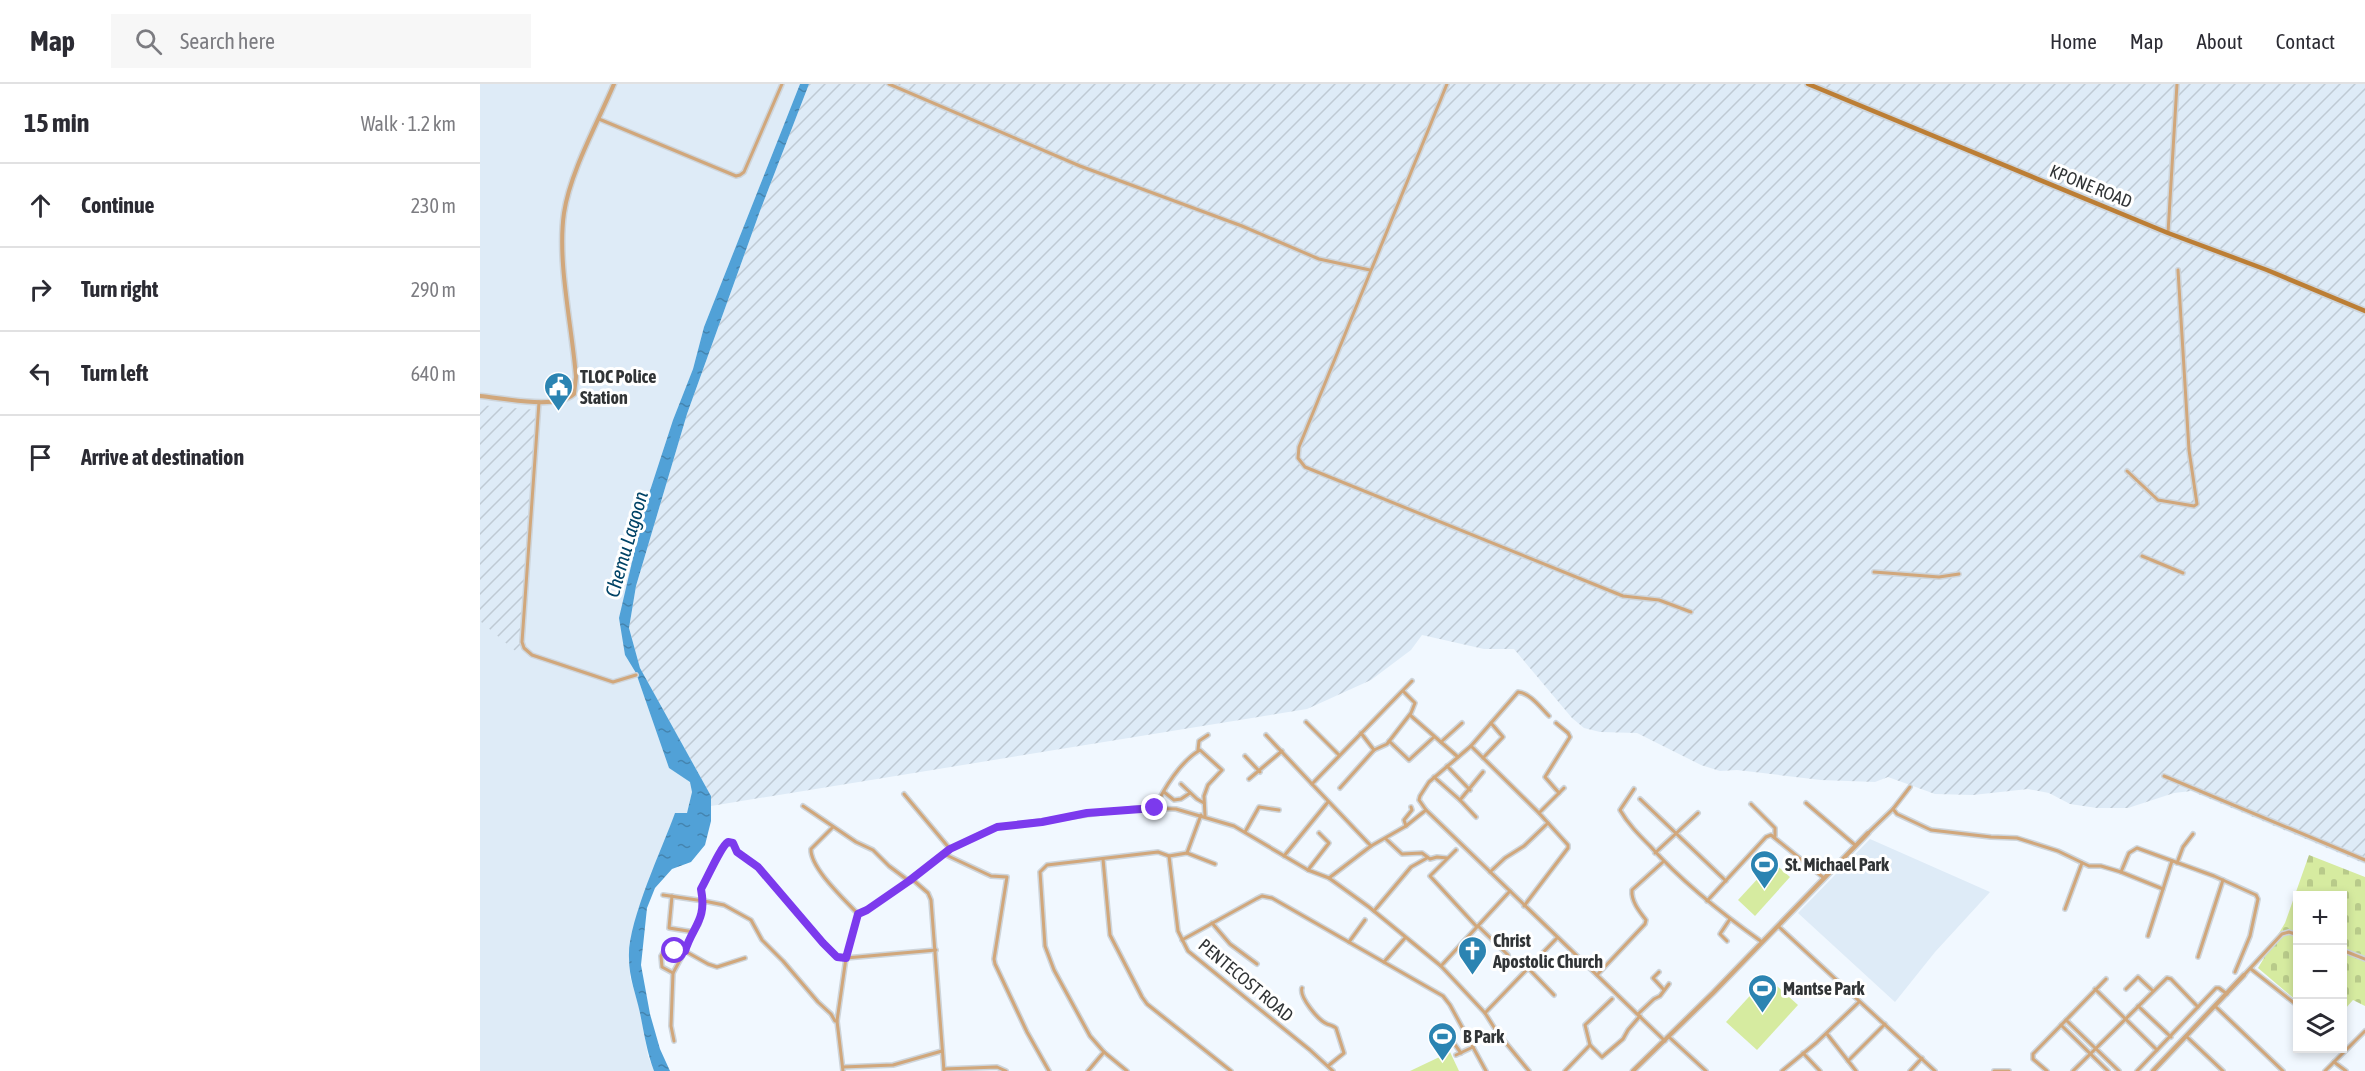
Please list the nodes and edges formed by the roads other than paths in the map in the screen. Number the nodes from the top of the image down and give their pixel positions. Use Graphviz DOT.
graph roads {
  1 [pos="614,84"];
  2 [pos="782,84"];
  3 [pos="889,84"];
  4 [pos="1447,84"];
  5 [pos="1808,84"];
  6 [pos="2177,84"];
  7 [pos="599,119"];
  8 [pos="2168,233"];
  9 [pos="1370,270"];
  10 [pos="2178,270"];
  11 [pos="2365,311"];
  12 [pos="480,396"];
  13 [pos="539,402"];
  14 [pos="2127,471"];
  15 [pos="2142,556"];
  16 [pos="1874,572"];
  17 [pos="2183,573"];
  18 [pos="1959,574"];
  19 [pos="1691,612"];
  20 [pos="636,675"];
  21 [pos="1412,681"];
  22 [pos="1402,691"];
  23 [pos="1410,715"];
  24 [pos="1549,716"];
  25 [pos="1306,722"];
  26 [pos="1462,723"];
  27 [pos="1491,723"];
  28 [pos="1556,723"];
  29 [pos="1361,733"];
  30 [pos="1208,735"];
  31 [pos="1266,735"];
  32 [pos="1434,736"];
  33 [pos="1389,741"];
  34 [pos="1441,742"];
  35 [pos="1471,746"];
  36 [pos="1198,750"];
  37 [pos="1374,750"];
  38 [pos="1282,751"];
  39 [pos="1339,755"];
  40 [pos="1245,756"];
  41 [pos="1458,757"];
  42 [pos="1483,758"];
  43 [pos="1448,766"];
  44 [pos="1260,771"];
  45 [pos="1483,772"];
  46 [pos="2164,776"];
  47 [pos="1434,777"];
  48 [pos="1249,779"];
  49 [pos="1181,784"];
  50 [pos="1311,784"];
  51 [pos="1910,787"];
  52 [pos="1340,788"];
  53 [pos="1564,788"];
  54 [pos="1634,789"];
  55 [pos="1470,790"];
  56 [pos="1164,792"];
  57 [pos="1190,793"];
  58 [pos="1559,793"];
  59 [pos="904,794"];
  60 [pos="1640,799"];
  61 [pos="1460,800"];
  62 [pos="1329,801"];
  63 [pos="1204,803"];
  64 [pos="1806,803"];
  65 [pos="1751,804"];
  66 [pos="803,806"];
  67 [pos="1411,807"];
  68 [pos="1155,808"];
  69 [pos="1893,809"];
  70 [pos="1279,810"];
  71 [pos="1426,810"];
  72 [pos="1539,813"];
  73 [pos="1698,813"];
  74 [pos="1203,816"];
  75 [pos="1476,817"];
  76 [pos="1548,823"];
  77 [pos="1406,826"];
  78 [pos="833,827"];
  79 [pos="1245,832"];
  80 [pos="1319,833"];
  81 [pos="1676,833"];
  82 [pos="1868,833"];
  83 [pos="2193,834"];
  84 [pos="1775,836"];
  85 [pos="1386,839"];
  86 [pos="1855,845"];
  87 [pos="1371,846"];
  88 [pos="950,849"];
  89 [pos="1456,850"];
  90 [pos="1187,853"];
  91 [pos="1655,853"];
  92 [pos="944,854"];
  93 [pos="1169,856"];
  94 [pos="1284,856"];
  95 [pos="1102,858"];
  96 [pos="1427,858"];
  97 [pos="1447,858"];
  98 [pos="2365,860"];
  99 [pos="2172,861"];
  100 [pos="1663,862"];
  101 [pos="2082,863"];
  102 [pos="2177,863"];
  103 [pos="1215,864"];
  104 [pos="1308,870"];
  105 [pos="1490,872"];
  106 [pos="2121,872"];
  107 [pos="1329,878"];
  108 [pos="1824,878"];
  109 [pos="911,880"];
  110 [pos="2223,880"];
  111 [pos="1726,881"];
  112 [pos="2163,889"];
  113 [pos="1510,891"];
  114 [pos="663,895"];
  115 [pos="672,896"];
  116 [pos="704,901"];
  117 [pos="1707,902"];
  118 [pos="1524,906"];
  119 [pos="2065,909"];
  120 [pos="1374,911"];
  121 [pos="858,914"];
  122 [pos="1730,919"];
  123 [pos="1365,920"];
  124 [pos="1212,923"];
  125 [pos="1477,926"];
  126 [pos="1778,926"];
  127 [pos="694,932"];
  128 [pos="2293,933"];
  129 [pos="2148,936"];
  130 [pos="1405,938"];
  131 [pos="1557,938"];
  132 [pos="1182,940"];
  133 [pos="1726,941"];
  134 [pos="1349,942"];
  135 [pos="1762,942"];
  136 [pos="936,950"];
  137 [pos="685,951"];
  138 [pos="2347,952"];
  139 [pos="2198,957"];
  140 [pos="745,958"];
  141 [pos="846,958"];
  142 [pos="2365,959"];
  143 [pos="1384,962"];
  144 [pos="1257,964"];
  145 [pos="1441,966"];
  146 [pos="1510,966"];
  147 [pos="1528,968"];
  148 [pos="2251,969"];
  149 [pos="1659,972"];
  150 [pos="2235,972"];
  151 [pos="673,973"];
  152 [pos="1597,975"];
  153 [pos="2244,975"];
  154 [pos="2106,979"];
  155 [pos="1669,984"];
  156 [pos="1302,988"];
  157 [pos="2095,989"];
  158 [pos="2126,989"];
  159 [pos="1664,990"];
  160 [pos="2153,992"];
  161 [pos="2227,994"];
  162 [pos="1554,995"];
  163 [pos="1612,999"];
  164 [pos="1859,1002"];
  165 [pos="2293,1002"];
  166 [pos="2139,1006"];
  167 [pos="2198,1007"];
  168 [pos="2216,1007"];
  169 [pos="1485,1013"];
  170 [pos="1639,1015"];
  171 [pos="2125,1019"];
  172 [pos="2066,1020"];
  173 [pos="837,1021"];
  174 [pos="1885,1024"];
  175 [pos="2061,1025"];
  176 [pos="2365,1032"];
  177 [pos="1827,1034"];
  178 [pos="1669,1037"];
  179 [pos="2171,1037"];
  180 [pos="2187,1037"];
  181 [pos="1450,1038"];
  182 [pos="674,1041"];
  183 [pos="1665,1041"];
  184 [pos="1590,1045"];
  185 [pos="1473,1047"];
  186 [pos="2095,1049"];
  187 [pos="2157,1050"];
  188 [pos="2347,1050"];
  189 [pos="942,1051"];
  190 [pos="1104,1052"];
  191 [pos="1461,1053"];
  192 [pos="1803,1053"];
  193 [pos="2344,1053"];
  194 [pos="2091,1054"];
  195 [pos="1456,1055"];
  196 [pos="1922,1058"];
  197 [pos="1848,1061"];
  198 [pos="2334,1062"];
  199 [pos="1328,1066"];
  200 [pos="843,1069"];
  201 [pos="944,1070"];
  202 [pos="1006,1071"];
  203 [pos="1049,1071"];
  204 [pos="1088,1071"];
  205 [pos="1127,1071"];
  206 [pos="1231,1071"];
  207 [pos="1333,1071"];
  208 [pos="1486,1071"];
  209 [pos="1529,1071"];
  210 [pos="1565,1071"];
  211 [pos="1633,1071"];
  212 [pos="1706,1071"];
  213 [pos="1782,1071"];
  214 [pos="1820,1071"];
  215 [pos="1856,1071"];
  216 [pos="1910,1071"];
  217 [pos="1935,1071"];
  218 [pos="1994,1071"];
  219 [pos="2009,1071"];
  220 [pos="2047,1071"];
  221 [pos="2073,1071"];
  222 [pos="2108,1071"];
  223 [pos="2119,1071"];
  224 [pos="2137,1071"];
  225 [pos="2153,1071"];
  226 [pos="2223,1071"];
  227 [pos="2283,1071"];
  228 [pos="2325,1071"];
  229 [pos="2346,1071"];
  1 -- 7 [label="street"];
  2 -- 7 [label="street"];
  3 -- 9 [label="street"];
  4 -- 9 [label="street"];
  5 -- 8 [label="main road, KPONE ROAD"];
  6 -- 8 [label="street"];
  7 -- 13 [label="street"];
  8 -- 11 [label="main road, KPONE ROAD"];
  9 -- 19 [label="street"];
  10 -- 14 [label="street"];
  12 -- 13 [label="street"];
  13 -- 20 [label="street"];
  15 -- 17 [label="street"];
  16 -- 18 [label="street"];
  21 -- 22 [label="street"];
  22 -- 23 [label="street"];
  22 -- 29 [label="street"];
  23 -- 32 [label="street"];
  23 -- 33 [label="street"];
  24 -- 27 [label="street"];
  25 -- 39 [label="street"];
  26 -- 34 [label="street"];
  27 -- 35 [label="street"];
  27 -- 42 [label="street"];
  28 -- 58 [label="street"];
  29 -- 37 [label="street"];
  29 -- 39 [label="street"];
  30 -- 36 [label="street"];
  31 -- 38 [label="street"];
  32 -- 33 [label="street"];
  32 -- 34 [label="street"];
  33 -- 37 [label="street"];
  34 -- 41 [label="street"];
  35 -- 41 [label="street"];
  35 -- 42 [label="street"];
  36 -- 56 [label="street"];
  36 -- 63 [label="street"];
  37 -- 52 [label="street"];
  38 -- 44 [label="street"];
  38 -- 50 [label="street"];
  39 -- 50 [label="street"];
  40 -- 44 [label="street"];
  41 -- 43 [label="street"];
  42 -- 72 [label="street"];
  43 -- 47 [label="street"];
  43 -- 55 [label="street"];
  44 -- 48 [label="street"];
  45 -- 55 [label="street"];
  46 -- 98 [label="street"];
  47 -- 61 [label="street"];
  47 -- 71 [label="street"];
  49 -- 57 [label="street"];
  50 -- 62 [label="street"];
  51 -- 69 [label="street"];
  53 -- 58 [label="street"];
  54 -- 91 [label="street"];
  55 -- 61 [label="street"];
  56 -- 57 [label="street"];
  56 -- 68 [label="street"];
  57 -- 63 [label="street"];
  58 -- 72 [label="street"];
  59 -- 88 [label="street"];
  60 -- 81 [label="street"];
  61 -- 75 [label="street"];
  62 -- 87 [label="street"];
  62 -- 94 [label="street"];
  63 -- 74 [label="street"];
  64 -- 86 [label="street"];
  65 -- 84 [label="street"];
  66 -- 78 [label="street"];
  67 -- 77 [label="street"];
  68 -- 74 [label="street"];
  68 -- 88 [label="street"];
  69 -- 82 [label="street"];
  69 -- 101 [label="street"];
  70 -- 79 [label="street"];
  71 -- 77 [label="street"];
  71 -- 105 [label="street"];
  72 -- 76 [label="street"];
  73 -- 81 [label="street"];
  74 -- 79 [label="street"];
  74 -- 90 [label="street"];
  76 -- 105 [label="street"];
  76 -- 118 [label="street"];
  77 -- 85 [label="street"];
  78 -- 109 [label="street"];
  78 -- 121 [label="street"];
  79 -- 94 [label="street"];
  80 -- 104 [label="street"];
  81 -- 91 [label="street"];
  81 -- 111 [label="street"];
  82 -- 86 [label="street"];
  83 -- 102 [label="street"];
  84 -- 108 [label="street"];
  84 -- 111 [label="street"];
  85 -- 87 [label="street"];
  85 -- 96 [label="street"];
  86 -- 108 [label="street"];
  87 -- 107 [label="street"];
  88 -- 92 [label="street"];
  89 -- 97 [label="street"];
  90 -- 93 [label="street"];
  90 -- 103 [label="street"];
  91 -- 100 [label="street"];
  92 -- 109 [label="street"];
  92 -- 203 [label="street"];
  93 -- 95 [label="street"];
  93 -- 132 [label="street, PENTECOST ROAD"];
  94 -- 104 [label="street"];
  95 -- 190 [label="street"];
  95 -- 206 [label="street"];
  96 -- 97 [label="street"];
  96 -- 120 [label="street"];
  97 -- 125 [label="street"];
  99 -- 102 [label="street"];
  99 -- 106 [label="street"];
  99 -- 112 [label="street"];
  100 -- 117 [label="street"];
  100 -- 152 [label="street"];
  101 -- 106 [label="street"];
  101 -- 119 [label="street"];
  102 -- 110 [label="street"];
  104 -- 107 [label="street"];
  105 -- 113 [label="street"];
  106 -- 112 [label="street"];
  107 -- 120 [label="street"];
  108 -- 126 [label="street"];
  109 -- 121 [label="street"];
  109 -- 136 [label="street"];
  110 -- 139 [label="street"];
  110 -- 150 [label="street"];
  111 -- 117 [label="street"];
  112 -- 129 [label="street"];
  113 -- 118 [label="street"];
  113 -- 125 [label="street"];
  114 -- 115 [label="street"];
  115 -- 116 [label="street"];
  115 -- 127 [label="street"];
  116 -- 127 [label="street"];
  116 -- 141 [label="street"];
  116 -- 173 [label="street"];
  117 -- 122 [label="street"];
  118 -- 131 [label="street"];
  120 -- 130 [label="street"];
  121 -- 141 [label="street"];
  122 -- 133 [label="street"];
  122 -- 135 [label="street"];
  123 -- 134 [label="street"];
  124 -- 132 [label="street"];
  124 -- 134 [label="street"];
  124 -- 144 [label="street"];
  125 -- 145 [label="street"];
  125 -- 146 [label="street"];
  126 -- 135 [label="street"];
  126 -- 164 [label="street"];
  127 -- 137 [label="street"];
  128 -- 148 [label="street"];
  130 -- 143 [label="street"];
  130 -- 145 [label="street"];
  131 -- 147 [label="street"];
  131 -- 152 [label="street"];
  132 -- 199 [label="street, PENTECOST ROAD"];
  134 -- 143 [label="street"];
  135 -- 178 [label="street"];
  136 -- 141 [label="street"];
  136 -- 189 [label="street"];
  137 -- 140 [label="street"];
  137 -- 151 [label="street"];
  137 -- 151 [label="street"];
  138 -- 142 [label="street"];
  141 -- 173 [label="street"];
  143 -- 185 [label="street"];
  145 -- 169 [label="street"];
  147 -- 162 [label="street"];
  147 -- 169 [label="street"];
  148 -- 153 [label="street"];
  148 -- 165 [label="street"];
  149 -- 159 [label="street"];
  151 -- 182 [label="street"];
  152 -- 170 [label="street"];
  153 -- 161 [label="street"];
  154 -- 157 [label="street"];
  155 -- 159 [label="street"];
  156 -- 199 [label="street"];
  157 -- 171 [label="street"];
  157 -- 172 [label="street"];
  158 -- 160 [label="street"];
  159 -- 170 [label="street"];
  160 -- 166 [label="street"];
  160 -- 167 [label="street"];
  161 -- 167 [label="street"];
  161 -- 168 [label="street"];
  163 -- 184 [label="street"];
  164 -- 174 [label="street"];
  164 -- 177 [label="street"];
  166 -- 171 [label="street"];
  166 -- 179 [label="street"];
  167 -- 179 [label="street"];
  168 -- 180 [label="street"];
  168 -- 227 [label="street"];
  169 -- 209 [label="street"];
  170 -- 183 [label="street"];
  170 -- 184 [label="street"];
  171 -- 186 [label="street"];
  171 -- 187 [label="street"];
  172 -- 175 [label="street"];
  172 -- 186 [label="street"];
  173 -- 200 [label="street"];
  174 -- 196 [label="street"];
  174 -- 197 [label="street"];
  175 -- 194 [label="street"];
  175 -- 220 [label="street"];
  176 -- 188 [label="street"];
  177 -- 192 [label="street"];
  177 -- 197 [label="street"];
  178 -- 183 [label="street"];
  178 -- 212 [label="street"];
  179 -- 187 [label="street"];
  180 -- 225 [label="street"];
  180 -- 226 [label="street"];
  181 -- 191 [label="street"];
  183 -- 211 [label="street"];
  184 -- 210 [label="street"];
  185 -- 191 [label="street"];
  185 -- 208 [label="street"];
  186 -- 194 [label="street"];
  186 -- 223 [label="street"];
  187 -- 224 [label="street"];
  189 -- 200 [label="street"];
  189 -- 201 [label="street"];
  190 -- 204 [label="street"];
  190 -- 205 [label="street"];
  191 -- 195 [label="street"];
  192 -- 213 [label="street"];
  192 -- 214 [label="street"];
  193 -- 198 [label="street"];
  194 -- 221 [label="street"];
  194 -- 222 [label="street"];
  196 -- 216 [label="street"];
  196 -- 217 [label="street"];
  197 -- 215 [label="street"];
  198 -- 228 [label="street"];
  198 -- 229 [label="street"];
  199 -- 207 [label="street, PENTECOST ROAD"];
  201 -- 202 [label="street"];
  218 -- 219 [label="street"];
}
